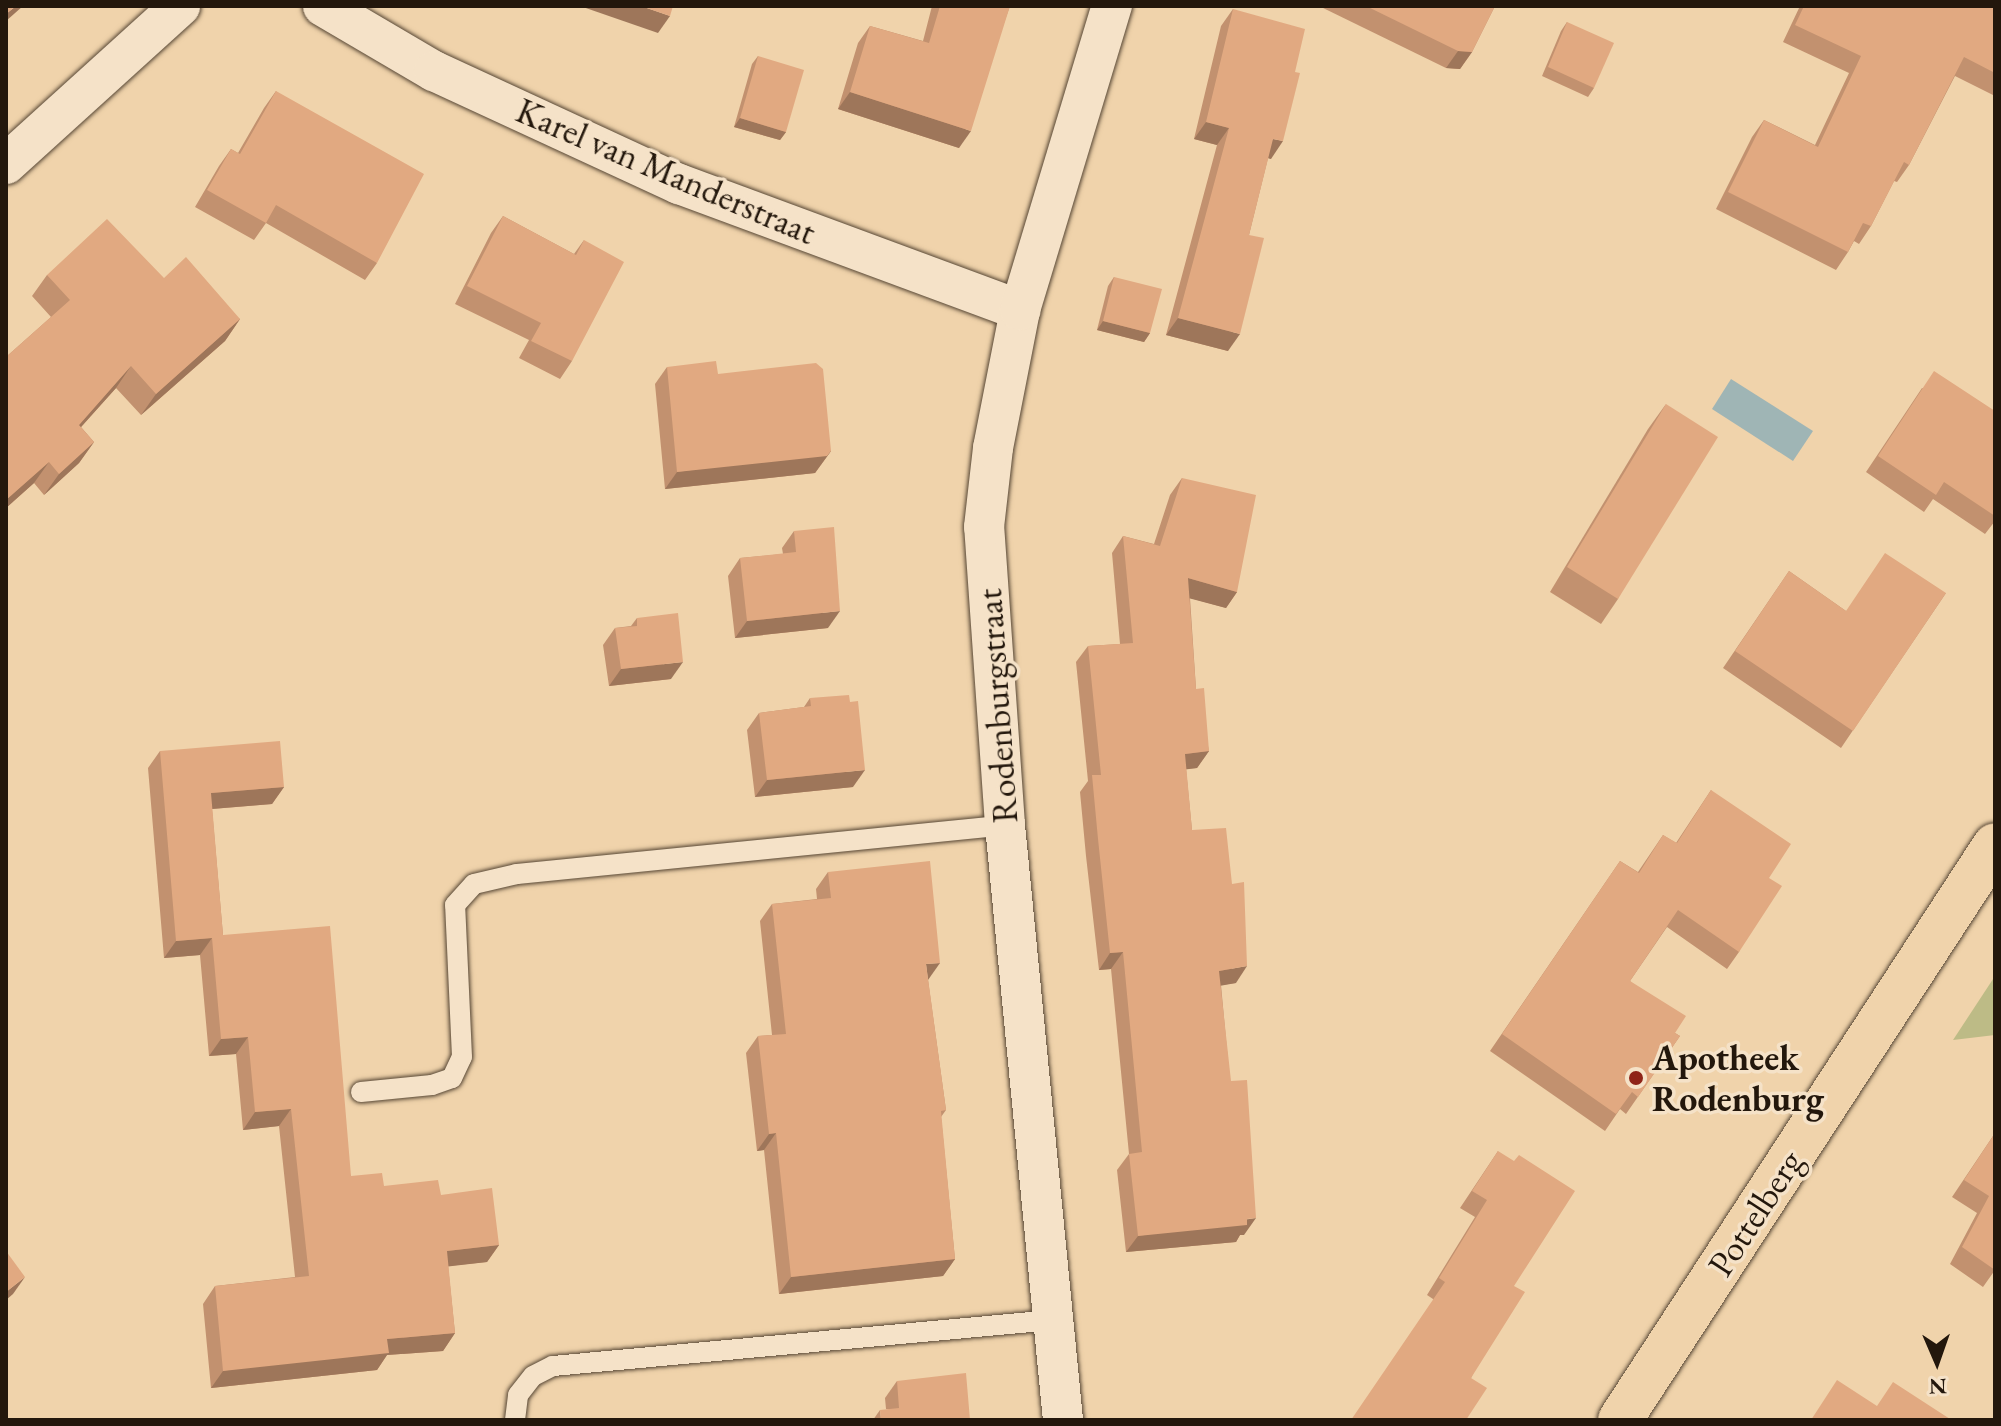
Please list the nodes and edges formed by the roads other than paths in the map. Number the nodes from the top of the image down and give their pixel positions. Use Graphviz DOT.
graph roads {
  1 [pos="180,6"];
  2 [pos="323,6"];
  3 [pos="1112,6"];
  4 [pos="6,164"];
  5 [pos="1020,310"];
  6 [pos="1005,825"];
  7 [pos="1990,861"];
  8 [pos="361,1092"];
  9 [pos="1053,1320"];
  10 [pos="515,1420"];
  11 [pos="1063,1420"];
  12 [pos="1620,1420"];
  1 -- 4 [label="street"];
  2 -- 5 [label="street, Karel van Manderstraat"];
  3 -- 5 [label="street, Rodenburgstraat"];
  5 -- 6 [label="street, Rodenburgstraat"];
  6 -- 8 [label="lane"];
  6 -- 9 [label="street, Rodenburgstraat"];
  7 -- 12 [label="main road, Pottelberg"];
  9 -- 10 [label="lane"];
  9 -- 11 [label="street, Rodenburgstraat"];
}
